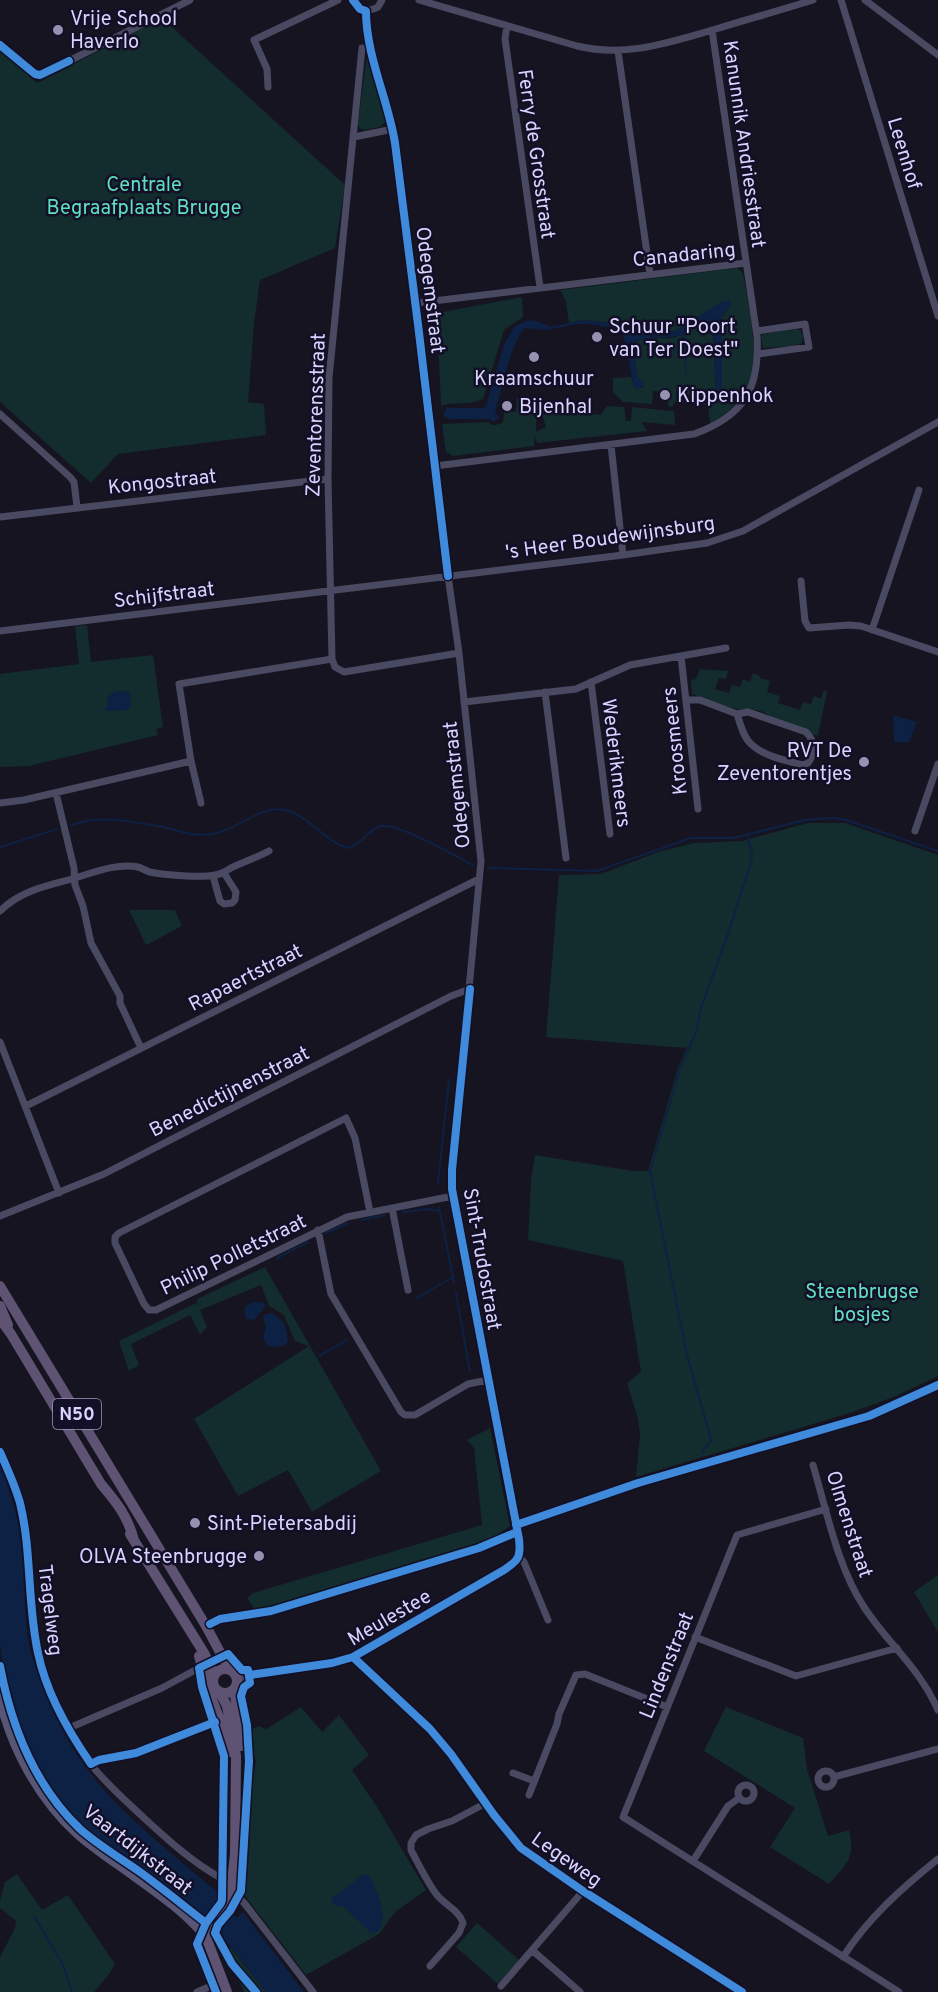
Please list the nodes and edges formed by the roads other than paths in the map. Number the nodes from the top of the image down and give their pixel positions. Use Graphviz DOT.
graph roads {
  1 [pos="189,0"];
  2 [pos="338,0"];
  3 [pos="353,0"];
  4 [pos="382,0"];
  5 [pos="419,0"];
  6 [pos="813,0"];
  7 [pos="841,0"];
  8 [pos="865,0"];
  9 [pos="366,11"];
  10 [pos="507,26"];
  11 [pos="712,30"];
  12 [pos="362,48"];
  13 [pos="618,51"];
  14 [pos="938,54"];
  15 [pos="69,61"];
  16 [pos="268,87"];
  17 [pos="393,129"];
  18 [pos="354,137"];
  19 [pos="746,262"];
  20 [pos="650,274"];
  21 [pos="540,287"];
  22 [pos="417,303"];
  23 [pos="938,316"];
  24 [pos="756,331"];
  25 [pos="758,354"];
  26 [pos="0,414"];
  27 [pos="938,422"];
  28 [pos="611,445"];
  29 [pos="435,466"];
  30 [pos="328,479"];
  31 [pos="919,490"];
  32 [pos="77,507"];
  33 [pos="0,517"];
  34 [pos="623,555"];
  35 [pos="448,576"];
  36 [pos="801,581"];
  37 [pos="331,590"];
  38 [pos="872,630"];
  39 [pos="0,631"];
  40 [pos="726,648"];
  41 [pos="938,651"];
  42 [pos="459,653"];
  43 [pos="681,656"];
  44 [pos="333,659"];
  45 [pos="591,682"];
  46 [pos="545,692"];
  47 [pos="686,700"];
  48 [pos="464,702"];
  49 [pos="737,714"];
  50 [pos="191,761"];
  51 [pos="938,764"];
  52 [pos="56,793"];
  53 [pos="0,802"];
  54 [pos="201,802"];
  55 [pos="698,809"];
  56 [pos="915,831"];
  57 [pos="610,834"];
  58 [pos="269,851"];
  59 [pos="566,858"];
  60 [pos="224,873"];
  61 [pos="213,876"];
  62 [pos="75,878"];
  63 [pos="479,879"];
  64 [pos="0,911"];
  65 [pos="470,989"];
  66 [pos="0,1041"];
  67 [pos="141,1048"];
  68 [pos="26,1106"];
  69 [pos="59,1193"];
  70 [pos="453,1196"];
  71 [pos="392,1208"];
  72 [pos="370,1212"];
  73 [pos="0,1216"];
  74 [pos="318,1230"];
  75 [pos="0,1286"];
  76 [pos="408,1290"];
  77 [pos="0,1306"];
  78 [pos="0,1319"];
  79 [pos="11,1334"];
  80 [pos="488,1380"];
  81 [pos="0,1452"];
  82 [pos="813,1465"];
  83 [pos="826,1509"];
  84 [pos="519,1556"];
  85 [pos="548,1620"];
  86 [pos="190,1632"];
  87 [pos="695,1637"];
  88 [pos="897,1648"];
  89 [pos="352,1657"];
  90 [pos="199,1668"];
  91 [pos="228,1669"];
  92 [pos="215,1675"];
  93 [pos="237,1677"];
  94 [pos="234,1690"];
  95 [pos="220,1693"];
  96 [pos="0,1697"];
  97 [pos="667,1707"];
  98 [pos="938,1710"];
  99 [pos="69,1728"];
  100 [pos="938,1749"];
  101 [pos="513,1773"];
  102 [pos="834,1777"];
  103 [pos="534,1781"];
  104 [pos="529,1795"];
  105 [pos="236,1797"];
  106 [pos="739,1798"];
  107 [pos="486,1803"];
  108 [pos="938,1859"];
  109 [pos="693,1861"];
  110 [pos="222,1877"];
  111 [pos="231,1889"];
  112 [pos="583,1891"];
  113 [pos="206,1937"];
  114 [pos="532,1950"];
  115 [pos="843,1958"];
  116 [pos="430,1966"];
  117 [pos="501,1986"];
  118 [pos="225,1987"];
  119 [pos="197,1992"];
  120 [pos="313,1992"];
  121 [pos="580,1992"];
  122 [pos="742,1992"];
  123 [pos="899,1992"];
  1 -- 15 [label="street"];
  2 -- 16 [label="street"];
  3 -- 9 [label="street"];
  4 -- 9 [label="street"];
  5 -- 10 [label="street"];
  6 -- 11 [label="street"];
  7 -- 23 [label="street, Leenhof"];
  8 -- 14 [label="street"];
  9 -- 17 [label="street, Odegemstraat"];
  10 -- 13 [label="street"];
  10 -- 21 [label="street, Ferry de Grosstraat"];
  11 -- 13 [label="street"];
  11 -- 19 [label="street, Kanunnik Andriesstraat"];
  12 -- 18 [label="street, Zeventorensstraat"];
  13 -- 20 [label="street"];
  17 -- 18 [label="street"];
  17 -- 22 [label="street, Odegemstraat"];
  18 -- 30 [label="street, Zeventorensstraat"];
  19 -- 20 [label="street, Canadaring"];
  19 -- 24 [label="street, Canadaring"];
  20 -- 21 [label="street, Canadaring"];
  21 -- 22 [label="street, Canadaring"];
  22 -- 29 [label="street, Odegemstraat"];
  24 -- 25 [label="street, Canadaring"];
  24 -- 25 [label="street"];
  25 -- 28 [label="street, Canadaring"];
  26 -- 32 [label="street"];
  27 -- 34 [label="street, 's Heer Boudewijnsburg"];
  28 -- 29 [label="street, Canadaring"];
  28 -- 34 [label="street"];
  29 -- 35 [label="street, Odegemstraat"];
  30 -- 32 [label="street, Kongostraat"];
  30 -- 37 [label="street, Zeventorensstraat"];
  31 -- 38 [label="street"];
  32 -- 33 [label="street, Kongostraat"];
  34 -- 35 [label="street, 's Heer Boudewijnsburg"];
  35 -- 37 [label="street, 's Heer Boudewijnsburg"];
  35 -- 42 [label="street, Odegemstraat"];
  36 -- 38 [label="street"];
  37 -- 39 [label="street, Schijfstraat"];
  37 -- 44 [label="street, Zeventorensstraat"];
  38 -- 41 [label="street"];
  40 -- 43 [label="street"];
  42 -- 44 [label="street"];
  42 -- 48 [label="street, Odegemstraat"];
  43 -- 45 [label="street"];
  43 -- 47 [label="street, Kroosmeers"];
  44 -- 50 [label="street"];
  45 -- 46 [label="street"];
  45 -- 57 [label="street, Wederikmeers"];
  46 -- 48 [label="street"];
  46 -- 59 [label="street"];
  47 -- 49 [label="street"];
  47 -- 55 [label="street, Kroosmeers"];
  48 -- 63 [label="street, Odegemstraat"];
  49 -- 49 [label="street"];
  50 -- 52 [label="street"];
  50 -- 54 [label="street"];
  51 -- 56 [label="street"];
  52 -- 53 [label="street"];
  52 -- 62 [label="street"];
  58 -- 60 [label="street"];
  60 -- 61 [label="street"];
  60 -- 61 [label="street"];
  61 -- 62 [label="street"];
  62 -- 64 [label="street"];
  62 -- 67 [label="street"];
  63 -- 65 [label="street, Sint-Trudostraat"];
  63 -- 67 [label="street, Rapaertstraat"];
  65 -- 69 [label="street, Benedictijnenstraat"];
  65 -- 70 [label="street, Sint-Trudostraat"];
  66 -- 68 [label="street"];
  67 -- 68 [label="street, Rapaertstraat"];
  68 -- 69 [label="street"];
  69 -- 73 [label="street, Benedictijnenstraat"];
  70 -- 71 [label="street, Philip Polletstraat"];
  70 -- 80 [label="street, Sint-Trudostraat"];
  71 -- 72 [label="street, Philip Polletstraat"];
  71 -- 76 [label="street"];
  72 -- 74 [label="street, Philip Polletstraat"];
  72 -- 74 [label="street, Philip Polletstraat"];
  74 -- 80 [label="street"];
  75 -- 91 [label="main road, N50"];
  77 -- 79 [label="main road, N50"];
  78 -- 79 [label="main road, N50"];
  79 -- 86 [label="main road, N50"];
  80 -- 84 [label="street, Sint-Trudostraat"];
  81 -- 99 [label="street, Tragelweg"];
  82 -- 83 [label="street, Olmenstraat"];
  83 -- 87 [label="street, Lindenstraat"];
  83 -- 88 [label="street, Olmenstraat"];
  84 -- 85 [label="street"];
  84 -- 89 [label="street, Meulestee"];
  86 -- 92 [label="main road, N50"];
  86 -- 105 [label="main road, N50"];
  87 -- 88 [label="street"];
  87 -- 97 [label="street, Lindenstraat"];
  88 -- 98 [label="street, Olmenstraat"];
  89 -- 93 [label="street, Meulestee"];
  89 -- 107 [label="street, Legeweg"];
  90 -- 99 [label="street"];
  91 -- 92 [label="main road"];
  91 -- 93 [label="main road, N50"];
  92 -- 95 [label="main road, N50"];
  93 -- 94 [label="main road, N50"];
  94 -- 95 [label="main road"];
  94 -- 105 [label="main road, N50"];
  95 -- 105 [label="main road, N50"];
  96 -- 113 [label="street, Vaartdijkstraat"];
  97 -- 103 [label="street"];
  97 -- 109 [label="street, Lindenstraat"];
  99 -- 110 [label="street, Tragelweg"];
  100 -- 102 [label="street"];
  101 -- 103 [label="street"];
  103 -- 104 [label="street"];
  105 -- 111 [label="main road, N50"];
  106 -- 109 [label="street"];
  107 -- 112 [label="street, Legeweg"];
  107 -- 116 [label="street"];
  108 -- 115 [label="street"];
  109 -- 115 [label="street, Lindenstraat"];
  111 -- 113 [label="main road, N50"];
  111 -- 120 [label="street"];
  112 -- 114 [label="street"];
  112 -- 122 [label="street, Legeweg"];
  113 -- 118 [label="main road"];
  114 -- 117 [label="street"];
  114 -- 121 [label="street"];
  115 -- 123 [label="street, Lindenstraat"];
  118 -- 119 [label="street"];
}
